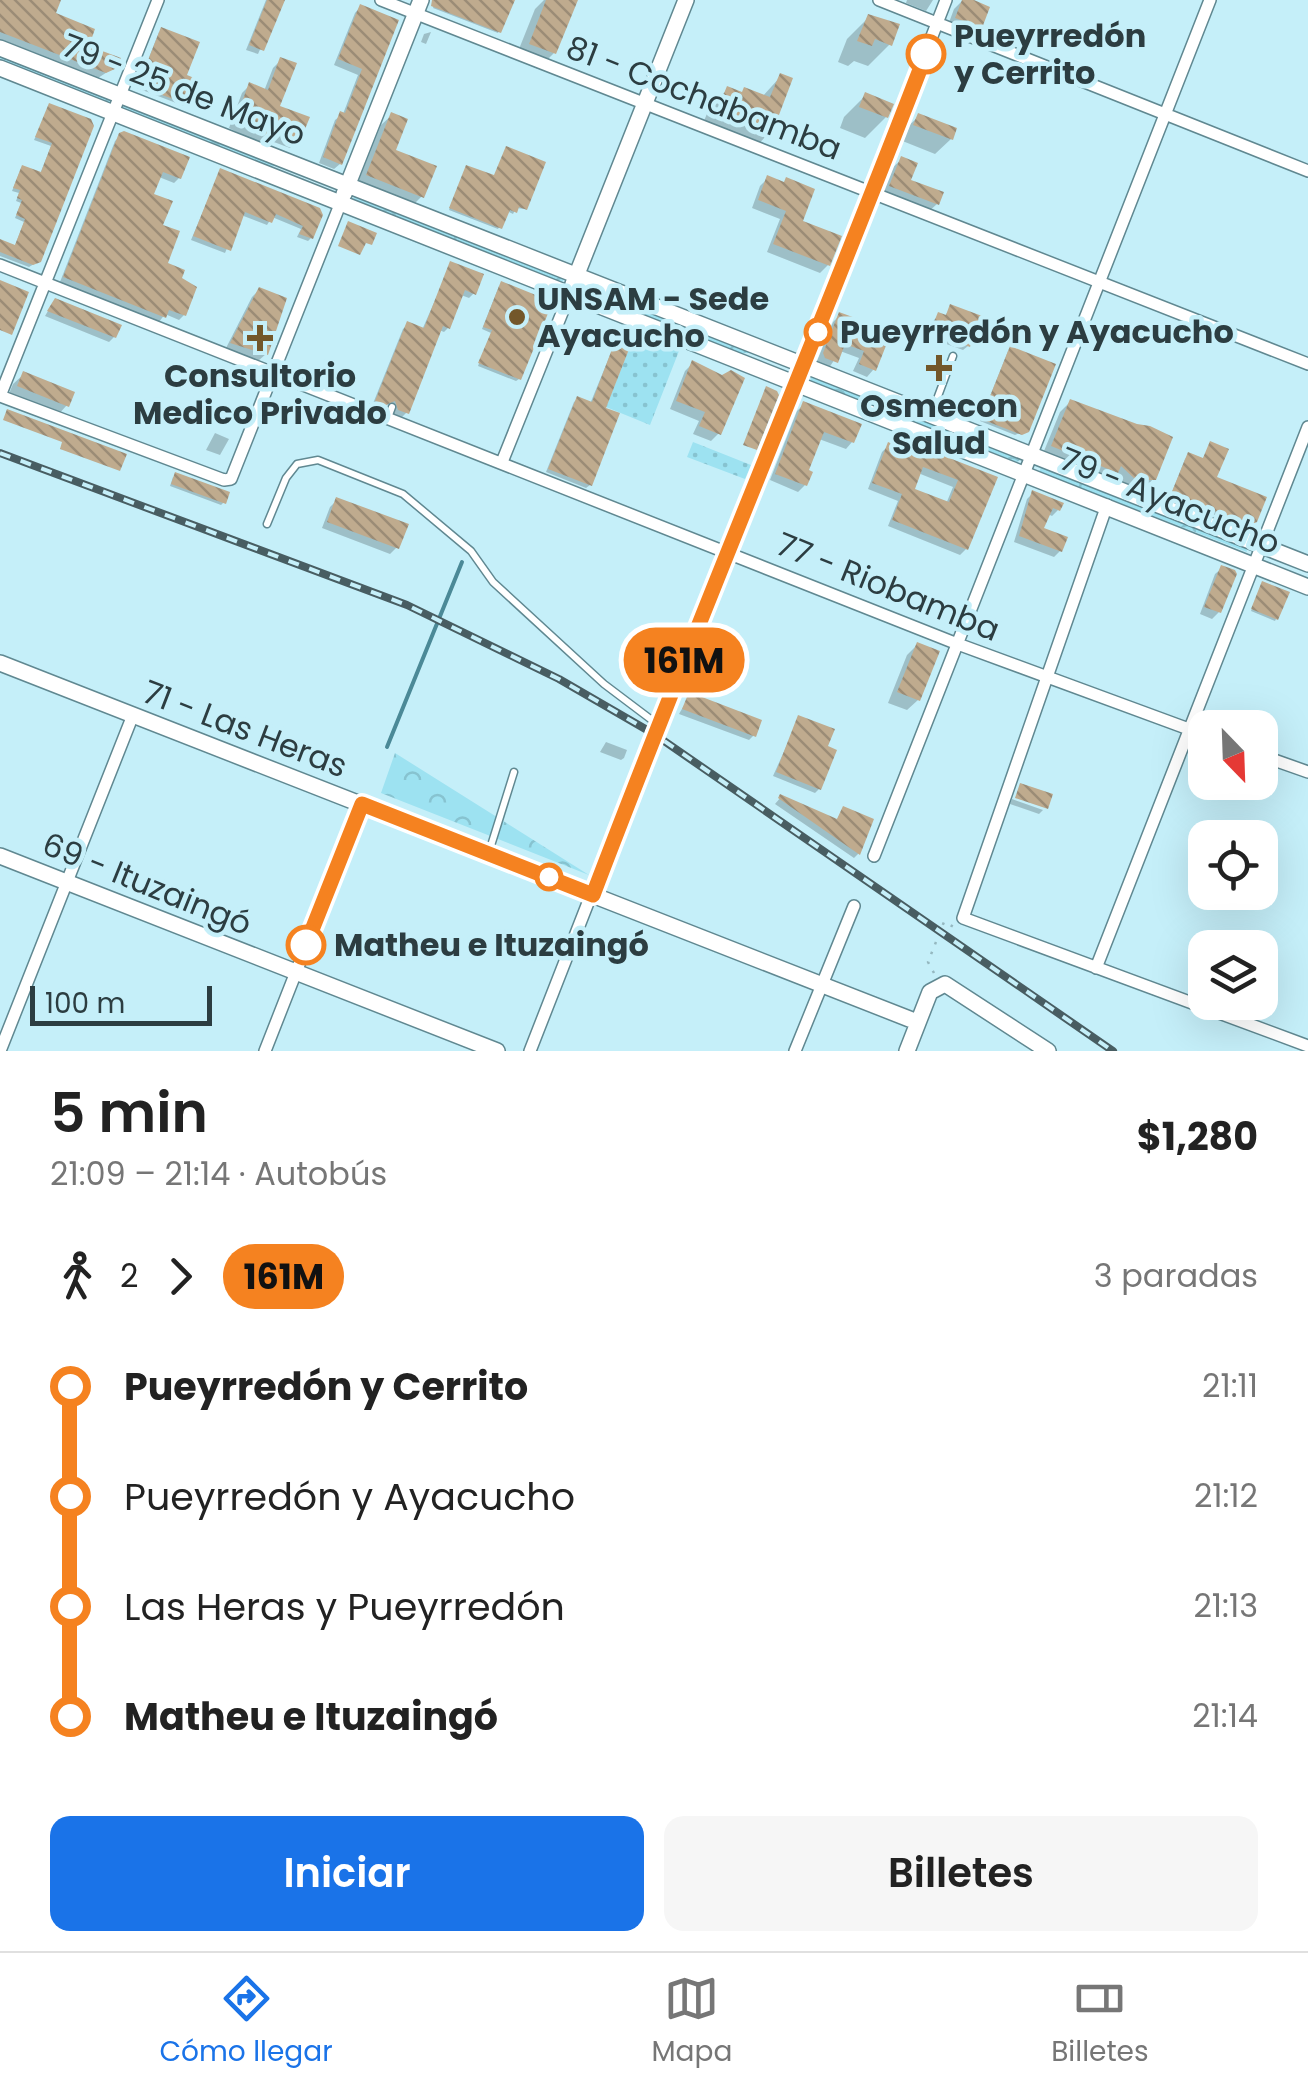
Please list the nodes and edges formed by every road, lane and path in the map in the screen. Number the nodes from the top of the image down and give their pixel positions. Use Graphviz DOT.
graph roads {
  1 [pos="158,0"];
  2 [pos="380,0"];
  3 [pos="686,0"];
  4 [pos="878,0"];
  5 [pos="946,0"];
  6 [pos="1210,0"];
  7 [pos="419,7"];
  8 [pos="937,23"];
  9 [pos="0,48"];
  10 [pos="0,68"];
  11 [pos="122,95"];
  12 [pos="643,104"];
  13 [pos="114,112"];
  14 [pos="1166,114"];
  15 [pos="1308,171"];
  16 [pos="348,184"];
  17 [pos="872,194"];
  18 [pos="341,202"];
  19 [pos="0,265"];
  20 [pos="576,275"];
  21 [pos="44,282"];
  22 [pos="1099,282"];
  23 [pos="570,293"];
  24 [pos="953,356"];
  25 [pos="1308,364"];
  26 [pos="804,366"];
  27 [pos="274,374"];
  28 [pos="797,385"];
  29 [pos="0,396"];
  30 [pos="931,416"];
  31 [pos="1308,426"];
  32 [pos="1030,455"];
  33 [pos="502,462"];
  34 [pos="1024,472"];
  35 [pos="1107,505"];
  36 [pos="267,524"];
  37 [pos="1263,547"];
  38 [pos="729,553"];
  39 [pos="1308,564"];
  40 [pos="1255,566"];
  41 [pos="1308,587"];
  42 [pos="955,643"];
  43 [pos="0,662"];
  44 [pos="1046,678"];
  45 [pos="1198,710"];
  46 [pos="133,714"];
  47 [pos="658,724"];
  48 [pos="1188,729"];
  49 [pos="1188,735"];
  50 [pos="1278,761"];
  51 [pos="514,772"];
  52 [pos="1308,772"];
  53 [pos="362,804"];
  54 [pos="488,854"];
  55 [pos="0,856"];
  56 [pos="874,856"];
  57 [pos="68,882"];
  58 [pos="593,895"];
  59 [pos="854,906"];
  60 [pos="963,918"];
  61 [pos="1096,968"];
  62 [pos="296,973"];
  63 [pos="822,984"];
  64 [pos="940,985"];
  65 [pos="917,1022"];
  66 [pos="1308,1046"];
  67 [pos="2,1050"];
  68 [pos="265,1051"];
  69 [pos="497,1051"];
  70 [pos="530,1051"];
  71 [pos="795,1051"];
  72 [pos="907,1051"];
  73 [pos="1048,1051"];
  1 -- 11 [label="street"];
  2 -- 7 [label="street, 81 - Cochabamba"];
  3 -- 12 [label="main road"];
  4 -- 8 [label="street"];
  5 -- 8 [label="street"];
  6 -- 14 [label="street"];
  7 -- 12 [label="street, 81 - Cochabamba"];
  7 -- 16 [label="main road"];
  8 -- 14 [label="street"];
  8 -- 17 [label="street"];
  9 -- 11 [label="main road, 79 - 25 de Mayo"];
  10 -- 13 [label="main road, 79 - 25 de Mayo"];
  11 -- 13 [label="street"];
  11 -- 16 [label="main road, 79 - 25 de Mayo"];
  12 -- 17 [label="street, 81 - Cochabamba"];
  12 -- 20 [label="main road"];
  13 -- 18 [label="main road, 79 - 25 de Mayo"];
  13 -- 21 [label="street"];
  14 -- 15 [label="street"];
  14 -- 22 [label="street"];
  16 -- 18 [label="main road"];
  16 -- 20 [label="main road, 79 - Ayacucho"];
  17 -- 22 [label="street, 81 - Cochabamba"];
  17 -- 26 [label="street"];
  18 -- 23 [label="main road, 79 - Ayacucho"];
  18 -- 27 [label="street"];
  19 -- 21 [label="street, 77 - Riobamba"];
  20 -- 23 [label="main road"];
  20 -- 26 [label="main road, 79 - Ayacucho"];
  21 -- 27 [label="street, 77 - Riobamba"];
  21 -- 29 [label="street"];
  22 -- 25 [label="street, 81 - Cochabamba"];
  22 -- 32 [label="street"];
  23 -- 28 [label="main road, 79 - Ayacucho"];
  23 -- 33 [label="street"];
  24 -- 30 [label="lane"];
  26 -- 28 [label="street"];
  26 -- 30 [label="main road, 79 - Ayacucho"];
  27 -- 29 [label="street"];
  27 -- 33 [label="street, 77 - Riobamba"];
  28 -- 34 [label="main road, 79 - Ayacucho"];
  28 -- 38 [label="street"];
  30 -- 32 [label="main road, 79 - Ayacucho"];
  31 -- 37 [label="street"];
  32 -- 34 [label="street"];
  32 -- 37 [label="main road, 79 - Ayacucho"];
  33 -- 38 [label="street, 77 - Riobamba"];
  34 -- 35 [label="main road, 79 - Ayacucho"];
  34 -- 42 [label="street"];
  35 -- 40 [label="main road, 79 - Ayacucho"];
  35 -- 44 [label="street"];
  36 -- 47 [label="lane"];
  37 -- 39 [label="main road, 79 - Ayacucho"];
  37 -- 40 [label="street"];
  38 -- 42 [label="street, 77 - Riobamba"];
  38 -- 47 [label="street"];
  40 -- 41 [label="main road, 79 - Ayacucho"];
  40 -- 45 [label="street"];
  42 -- 44 [label="street, 77 - Riobamba"];
  42 -- 56 [label="street"];
  43 -- 46 [label="main road, 71 - Las Heras"];
  44 -- 48 [label="street, 77 - Riobamba"];
  44 -- 60 [label="street"];
  46 -- 53 [label="main road, 71 - Las Heras"];
  46 -- 57 [label="street"];
  47 -- 58 [label="street"];
  49 -- 61 [label="street"];
  50 -- 52 [label="street"];
  51 -- 54 [label="lane"];
  53 -- 54 [label="main road, 71 - Las Heras"];
  53 -- 62 [label="street"];
  54 -- 58 [label="main road, 71 - Las Heras"];
  55 -- 57 [label="main road, 69 - Ituzaingó"];
  57 -- 62 [label="main road, 69 - Ituzaingó"];
  57 -- 67 [label="street"];
  58 -- 63 [label="main road, 71 - Las Heras"];
  58 -- 70 [label="street"];
  59 -- 63 [label="street"];
  60 -- 61 [label="street"];
  60 -- 64 [label="path"];
  61 -- 66 [label="street"];
  62 -- 68 [label="street"];
  62 -- 69 [label="main road, 69 - Ituzaingó"];
  63 -- 65 [label="main road, 71 - Las Heras"];
  63 -- 71 [label="street"];
  64 -- 65 [label="main road"];
  64 -- 73 [label="main road"];
  65 -- 72 [label="main road"];
}
